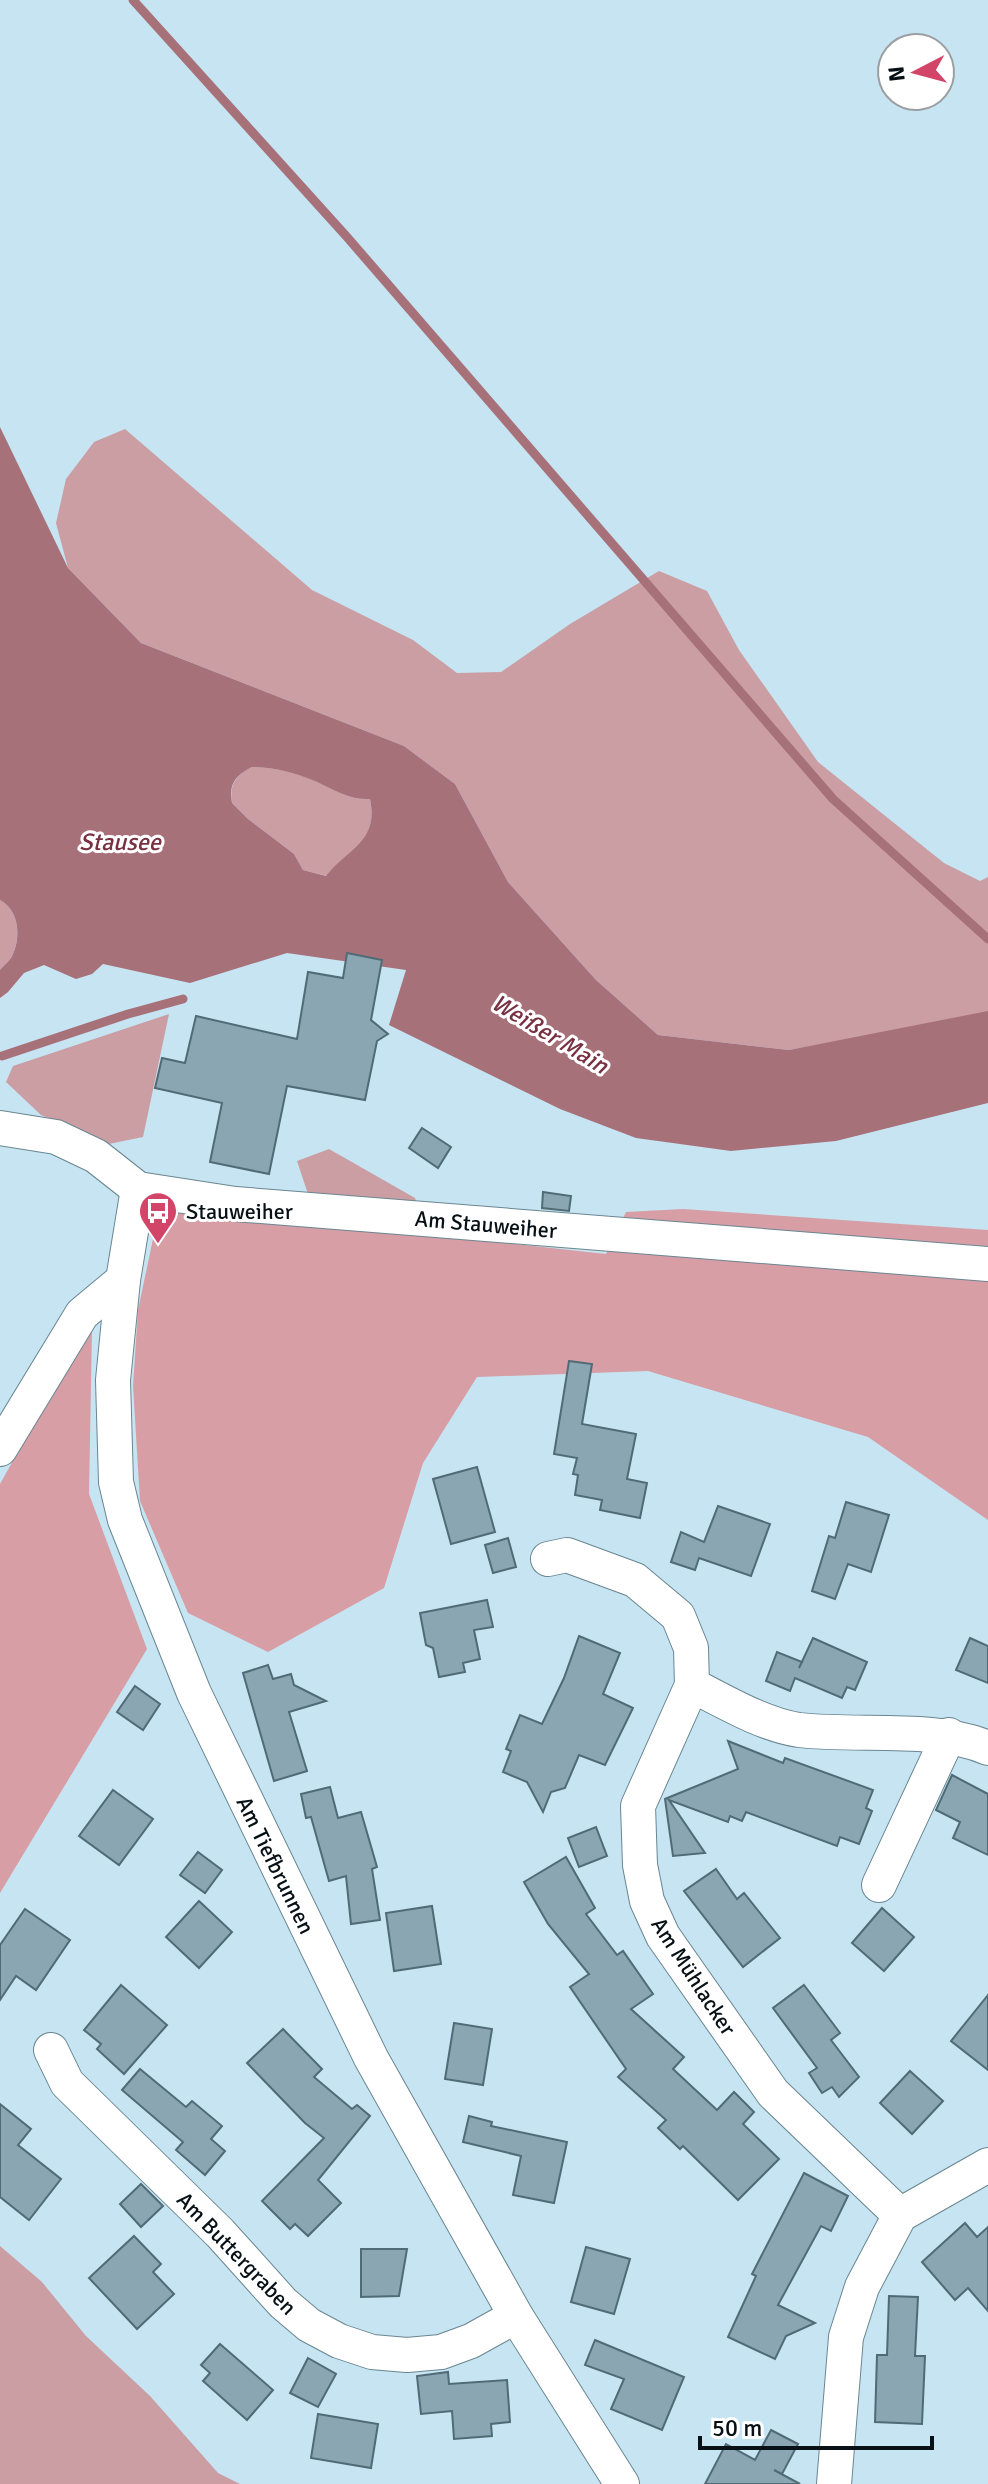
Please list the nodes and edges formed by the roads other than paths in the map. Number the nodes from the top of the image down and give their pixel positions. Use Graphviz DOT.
graph roads {
  1 [pos="0,1128"];
  2 [pos="138,1189"];
  3 [pos="988,1264"];
  4 [pos="123,1280"];
  5 [pos="0,1449"];
  6 [pos="548,1559"];
  7 [pos="692,1685"];
  8 [pos="949,1735"];
  9 [pos="988,1748"];
  10 [pos="879,1885"];
  11 [pos="51,2050"];
  12 [pos="988,2165"];
  13 [pos="900,2215"];
  14 [pos="516,2316"];
  15 [pos="622,2484"];
  16 [pos="834,2484"];
  1 -- 2 [label="street, Am Stauweiher"];
  2 -- 3 [label="street, Am Stauweiher"];
  2 -- 4 [label="street, Am Tiefbrunnen"];
  4 -- 5 [label="street"];
  4 -- 14 [label="street, Am Tiefbrunnen"];
  6 -- 7 [label="street, Am Mühlacker"];
  7 -- 8 [label="street"];
  7 -- 13 [label="street, Am Mühlacker"];
  8 -- 9 [label="street"];
  8 -- 10 [label="street"];
  11 -- 14 [label="street, Am Buttergraben"];
  12 -- 13 [label="street"];
  13 -- 16 [label="street"];
  14 -- 15 [label="street, Am Tiefbrunnen"];
}
